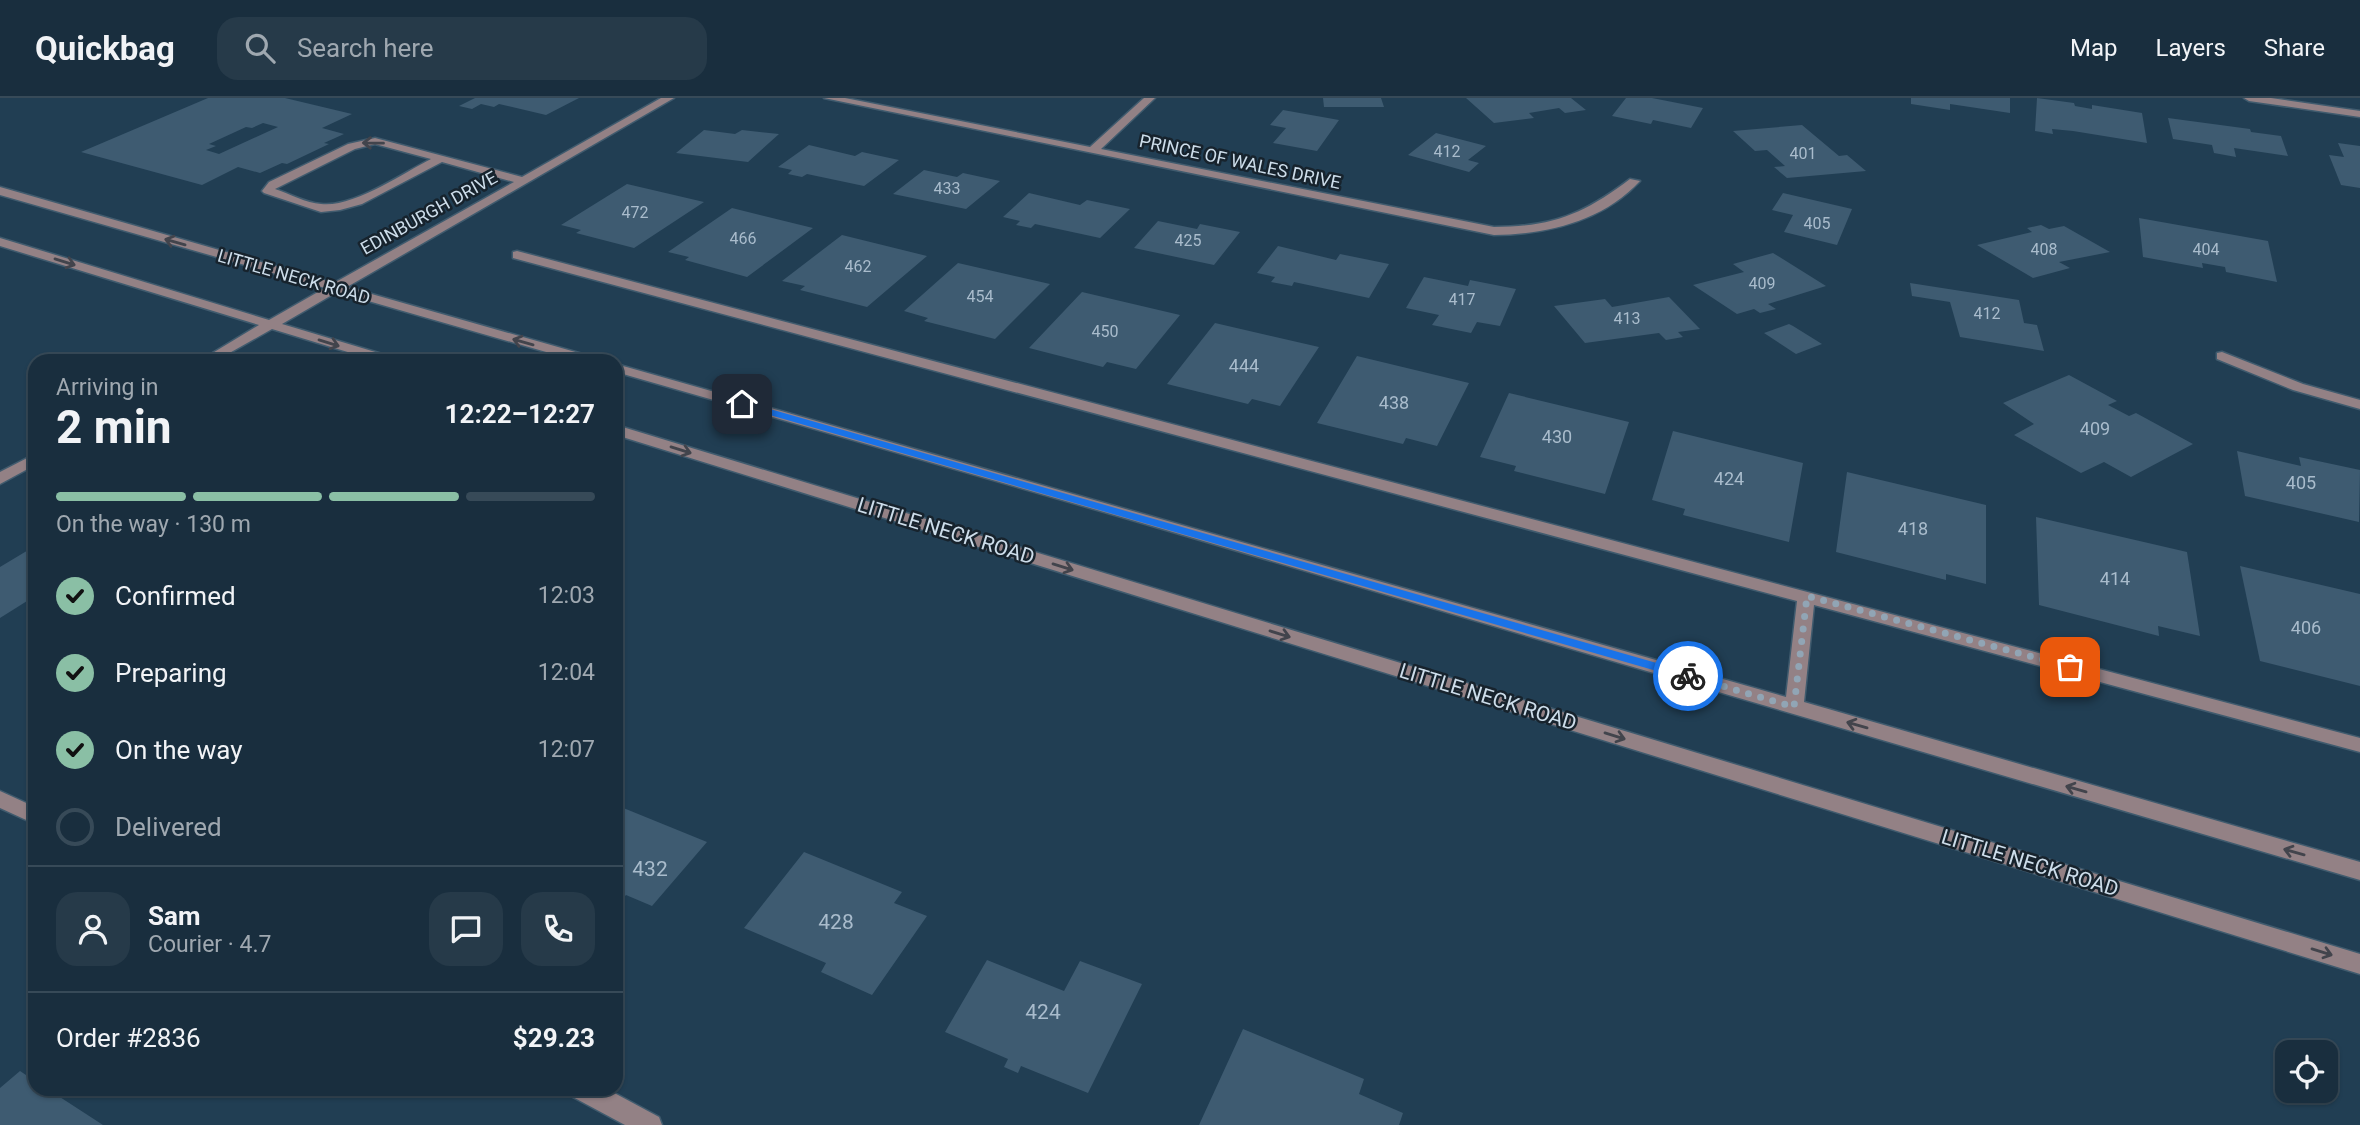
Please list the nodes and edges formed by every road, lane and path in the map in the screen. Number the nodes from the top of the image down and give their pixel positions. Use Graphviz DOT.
graph roads {
  1 [pos="669,98"];
  2 [pos="829,98"];
  3 [pos="1150,98"];
  4 [pos="2249,98"];
  5 [pos="2360,114"];
  6 [pos="1093,150"];
  7 [pos="438,160"];
  8 [pos="526,181"];
  9 [pos="1634,181"];
  10 [pos="0,191"];
  11 [pos="0,242"];
  12 [pos="517,255"];
  13 [pos="334,289"];
  14 [pos="271,325"];
  15 [pos="219,354"];
  16 [pos="367,354"];
  17 [pos="567,354"];
  18 [pos="2222,356"];
  19 [pos="623,370"];
  20 [pos="2360,405"];
  21 [pos="623,432"];
  22 [pos="28,464"];
  23 [pos="0,480"];
  24 [pos="1807,596"];
  25 [pos="1794,707"];
  26 [pos="2360,745"];
  27 [pos="0,799"];
  28 [pos="28,813"];
  29 [pos="2360,871"];
  30 [pos="2360,964"];
  31 [pos="595,1096"];
  32 [pos="650,1125"];
  1 -- 8 [label="street, EDINBURGH DRIVE"];
  2 -- 6 [label="street, PRINCE OF WALES DRIVE"];
  3 -- 6 [label="street"];
  4 -- 5 [label="street"];
  6 -- 9 [label="street, PRINCE OF WALES DRIVE"];
  7 -- 7 [label="street, one-way"];
  7 -- 8 [label="street"];
  8 -- 13 [label="street, EDINBURGH DRIVE"];
  13 -- 10 [label="street, LITTLE NECK ROAD, one-way"];
  11 -- 14 [label="street, one-way"];
  12 -- 24 [label="street"];
  13 -- 14 [label="street, EDINBURGH DRIVE"];
  17 -- 13 [label="street, LITTLE NECK ROAD, one-way"];
  14 -- 15 [label="street, EDINBURGH DRIVE"];
  14 -- 16 [label="street, one-way"];
  18 -- 20 [label="street"];
  19 -- 25 [label="street"];
  21 -- 30 [label="street, LITTLE NECK ROAD, one-way"];
  22 -- 23 [label="street"];
  24 -- 25 [label="street"];
  24 -- 26 [label="street"];
  29 -- 25 [label="street, one-way"];
  27 -- 28 [label="street"];
  31 -- 32 [label="street"];
}
